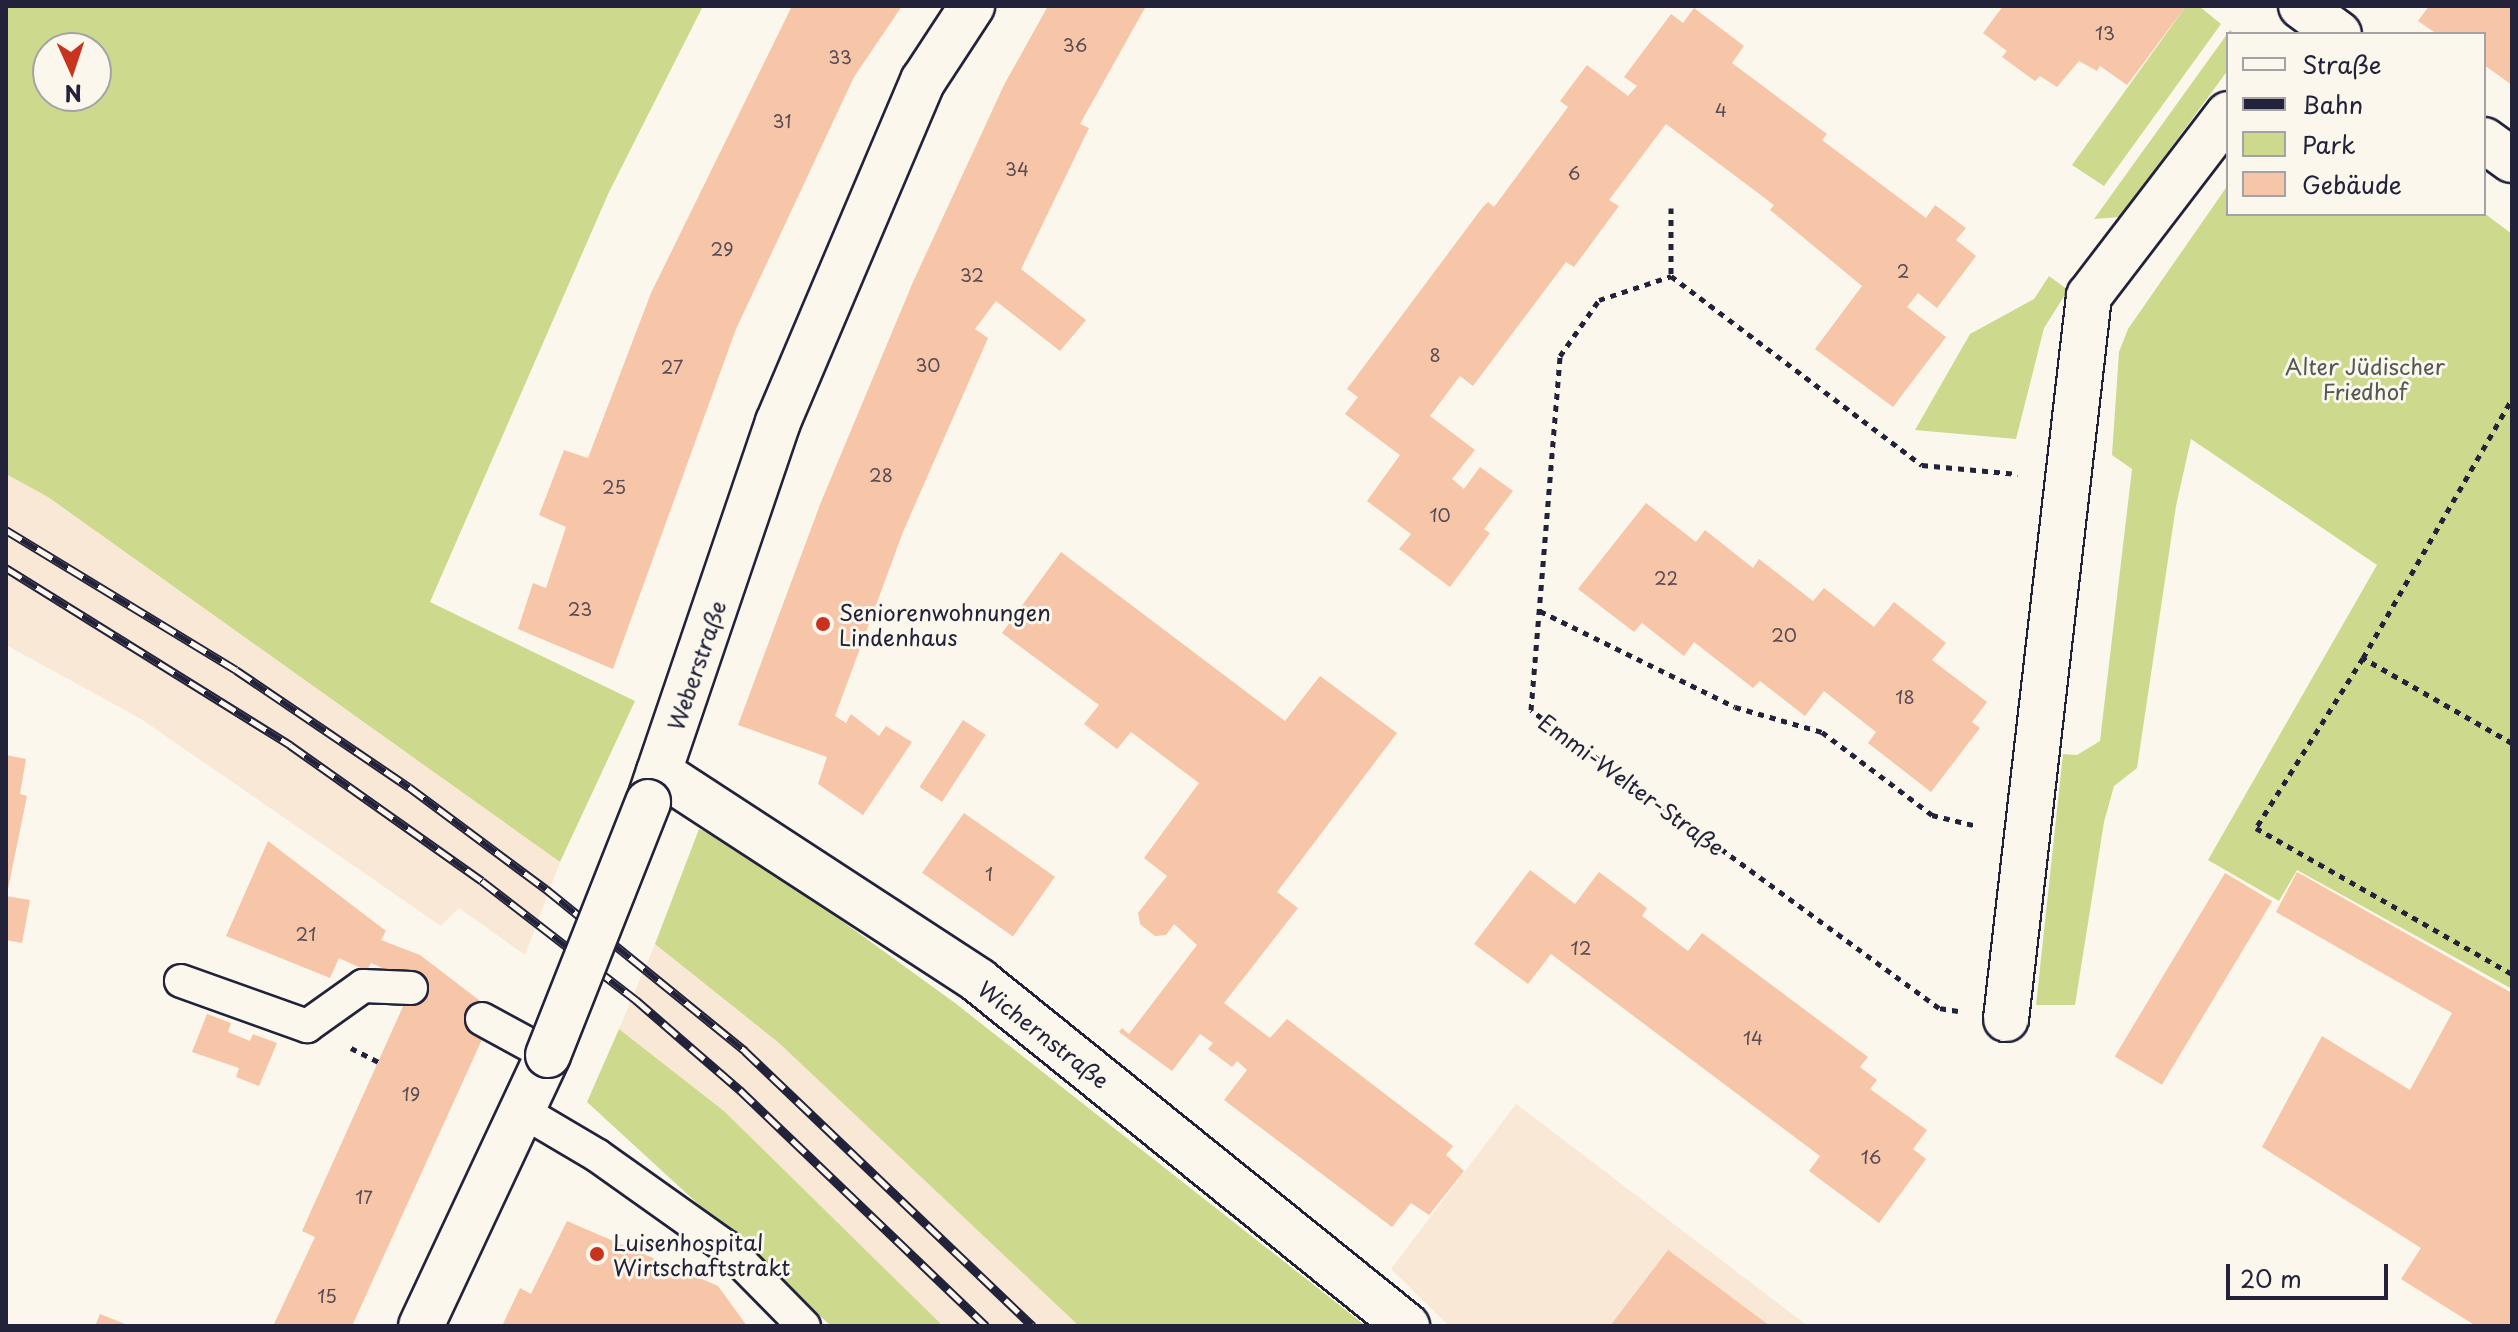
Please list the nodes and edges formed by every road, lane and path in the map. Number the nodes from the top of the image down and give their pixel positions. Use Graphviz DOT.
graph roads {
  1 [pos="972,6"];
  2 [pos="2226,117"];
  3 [pos="2486,141"];
  4 [pos="2512,160"];
  5 [pos="1671,208"];
  6 [pos="1671,276"];
  7 [pos="2512,399"];
  8 [pos="2070,479"];
  9 [pos="1540,611"];
  10 [pos="2363,658"];
  11 [pos="2512,743"];
  12 [pos="654,787"];
  13 [pos="2029,838"];
  14 [pos="2512,974"];
  15 [pos="181,981"];
  16 [pos="411,988"];
  17 [pos="482,1019"];
  18 [pos="2006,1019"];
  19 [pos="548,1055"];
  20 [pos="522,1111"];
  21 [pos="421,1326"];
  22 [pos="804,1326"];
  23 [pos="1407,1326"];
  1 -- 12 [label="street, Weberstraße"];
  2 -- 8 [label="street"];
  3 -- 4 [label="street"];
  5 -- 6 [label="path"];
  6 -- 8 [label="path"];
  6 -- 9 [label="path, Emmi-Welter-Straße"];
  7 -- 10 [label="path"];
  8 -- 13 [label="street"];
  9 -- 13 [label="path"];
  9 -- 18 [label="path, Emmi-Welter-Straße"];
  10 -- 11 [label="path"];
  10 -- 14 [label="path"];
  12 -- 19 [label="street, Weberstraße, bridge"];
  12 -- 23 [label="street, Wichernstraße"];
  13 -- 18 [label="street"];
  15 -- 16 [label="lane"];
  17 -- 19 [label="lane"];
  19 -- 20 [label="street, Weberstraße"];
  20 -- 21 [label="street, Weberstraße"];
  20 -- 22 [label="lane"];
}
